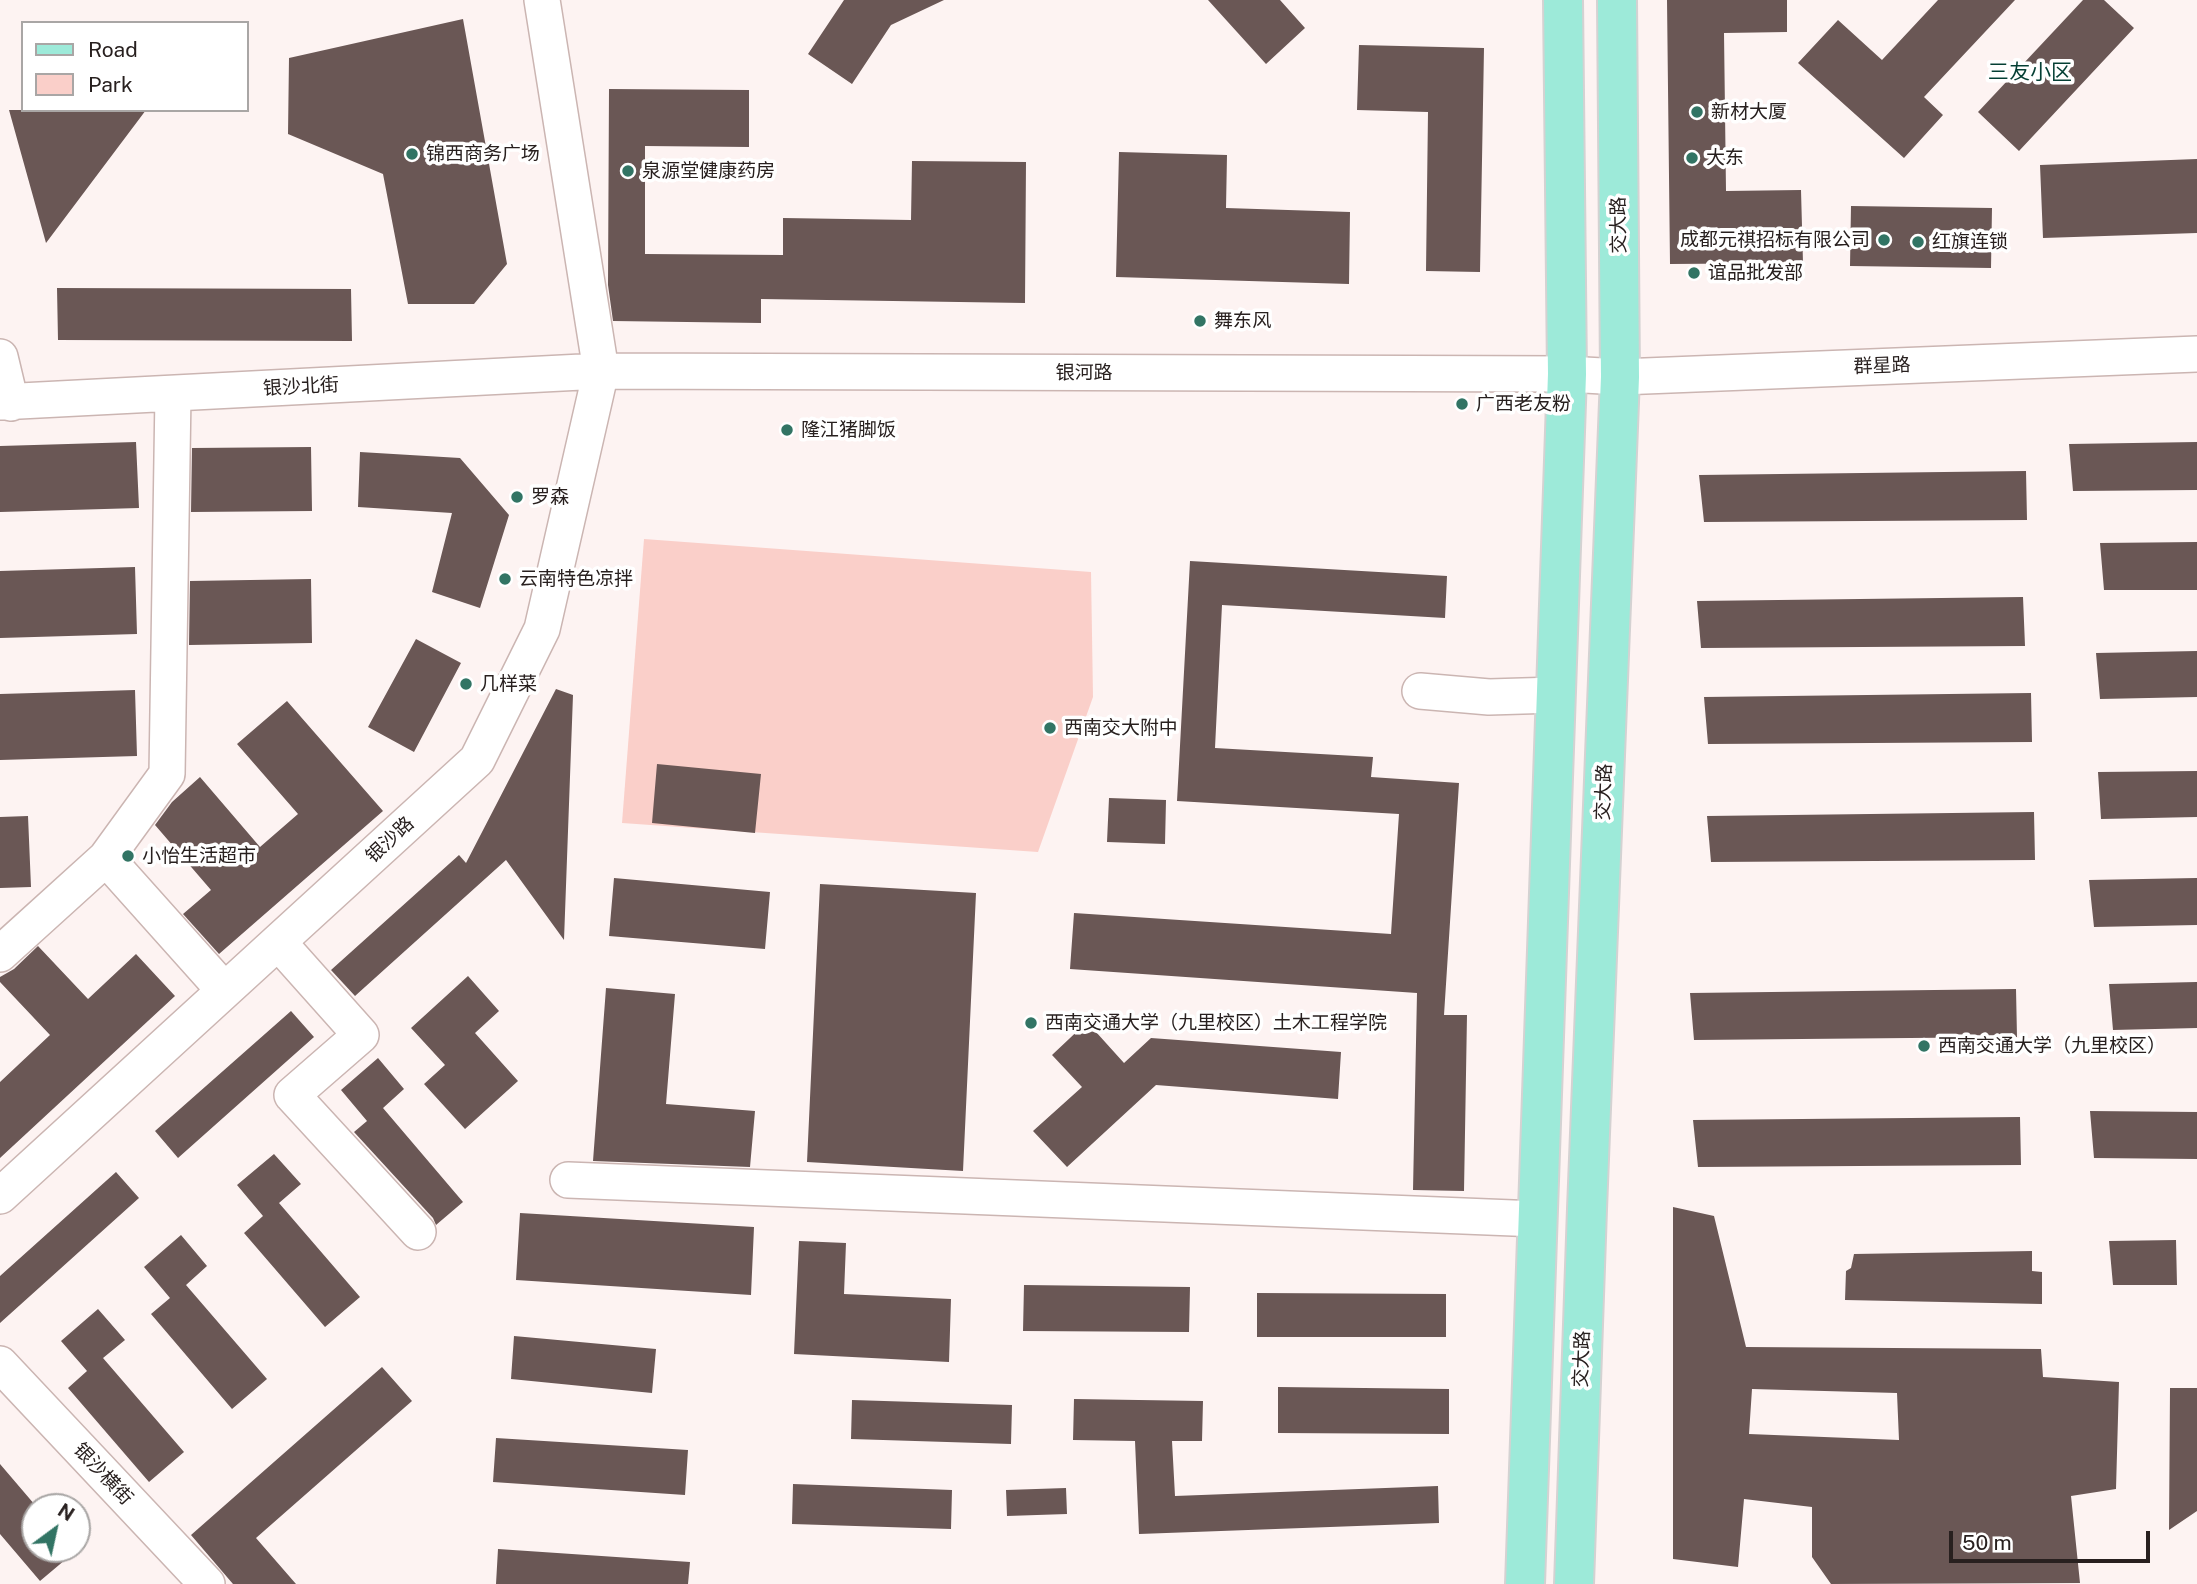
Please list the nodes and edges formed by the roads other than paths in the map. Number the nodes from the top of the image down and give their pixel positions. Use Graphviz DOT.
graph roads {
  1 [pos="542,0"];
  2 [pos="1563,0"];
  3 [pos="1617,0"];
  4 [pos="2197,354"];
  5 [pos="0,357"];
  6 [pos="601,371"];
  7 [pos="1567,374"];
  8 [pos="1620,377"];
  9 [pos="173,394"];
  10 [pos="6,403"];
  11 [pos="1420,691"];
  12 [pos="1556,695"];
  13 [pos="106,858"];
  14 [pos="278,942"];
  15 [pos="0,954"];
  16 [pos="224,990"];
  17 [pos="568,1180"];
  18 [pos="0,1196"];
  19 [pos="1538,1219"];
  20 [pos="418,1232"];
  21 [pos="0,1364"];
  22 [pos="206,1584"];
  23 [pos="1525,1584"];
  24 [pos="1574,1584"];
  1 -- 6 [label="street"];
  2 -- 7 [label="main road"];
  3 -- 8 [label="main road, 交大路"];
  4 -- 8 [label="street, 群星路"];
  5 -- 10 [label="street"];
  6 -- 7 [label="street, 银河路"];
  6 -- 9 [label="street, 银沙北街"];
  6 -- 14 [label="street, 银沙路"];
  7 -- 8 [label="street, 群星路"];
  7 -- 12 [label="main road"];
  8 -- 24 [label="main road, 交大路"];
  9 -- 10 [label="street, 银沙北街"];
  9 -- 13 [label="street"];
  11 -- 12 [label="street"];
  12 -- 19 [label="main road"];
  13 -- 15 [label="street"];
  13 -- 16 [label="street"];
  14 -- 16 [label="street, 银沙路"];
  14 -- 20 [label="street"];
  16 -- 18 [label="street, 银沙路"];
  17 -- 19 [label="street"];
  19 -- 23 [label="main road"];
  21 -- 22 [label="street, 银沙横街"];
}
